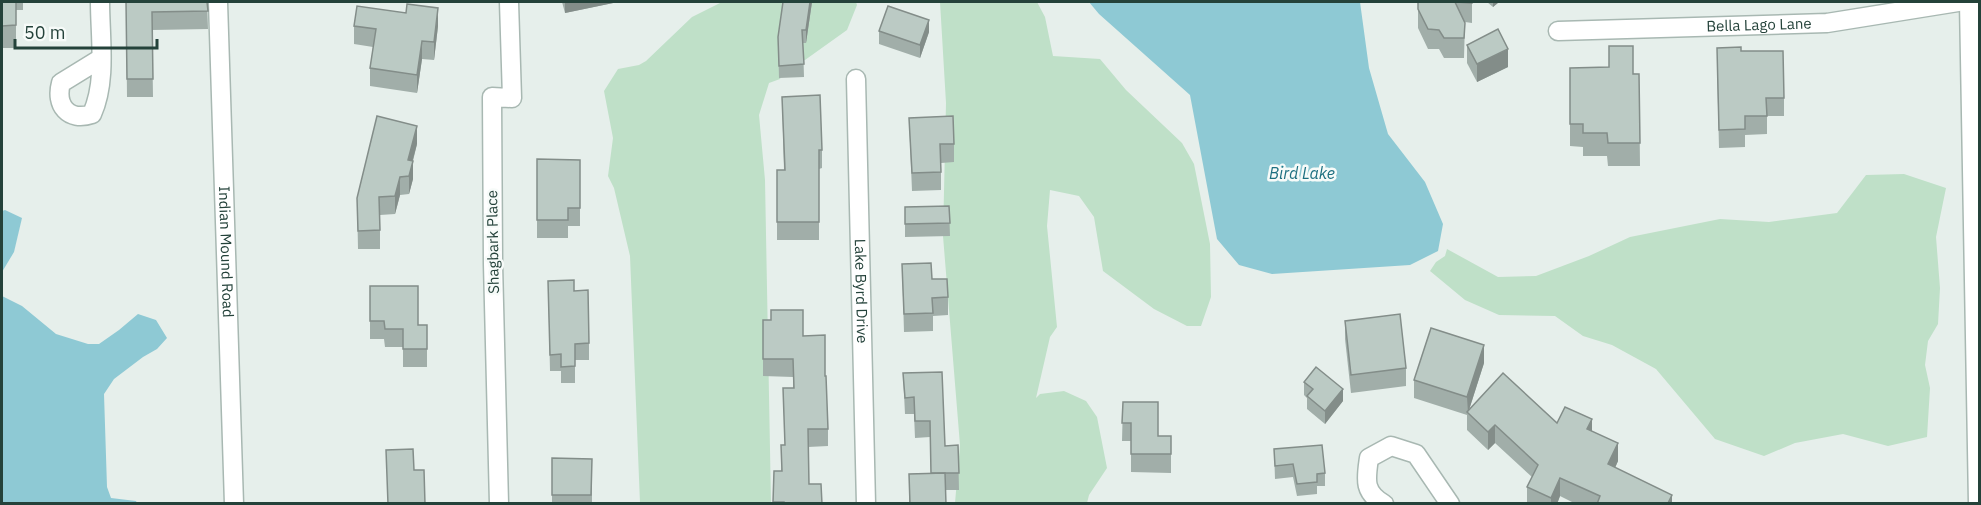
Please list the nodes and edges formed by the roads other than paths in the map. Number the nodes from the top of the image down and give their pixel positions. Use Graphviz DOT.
graph roads {
  1 [pos="100,2"];
  2 [pos="218,2"];
  3 [pos="510,2"];
  4 [pos="1958,2"];
  5 [pos="1969,2"];
  6 [pos="1558,31"];
  7 [pos="100,59"];
  8 [pos="856,79"];
  9 [pos="234,504"];
  10 [pos="498,504"];
  11 [pos="866,504"];
  12 [pos="1384,504"];
  13 [pos="1450,504"];
  14 [pos="1978,504"];
  1 -- 7 [label="street"];
  2 -- 9 [label="street, Indian Mound Road"];
  3 -- 10 [label="street, Shagbark Place"];
  4 -- 6 [label="street, Bella Lago Lane"];
  5 -- 14 [label="street"];
  8 -- 11 [label="street, Lake Byrd Drive"];
  12 -- 13 [label="street"];
}
